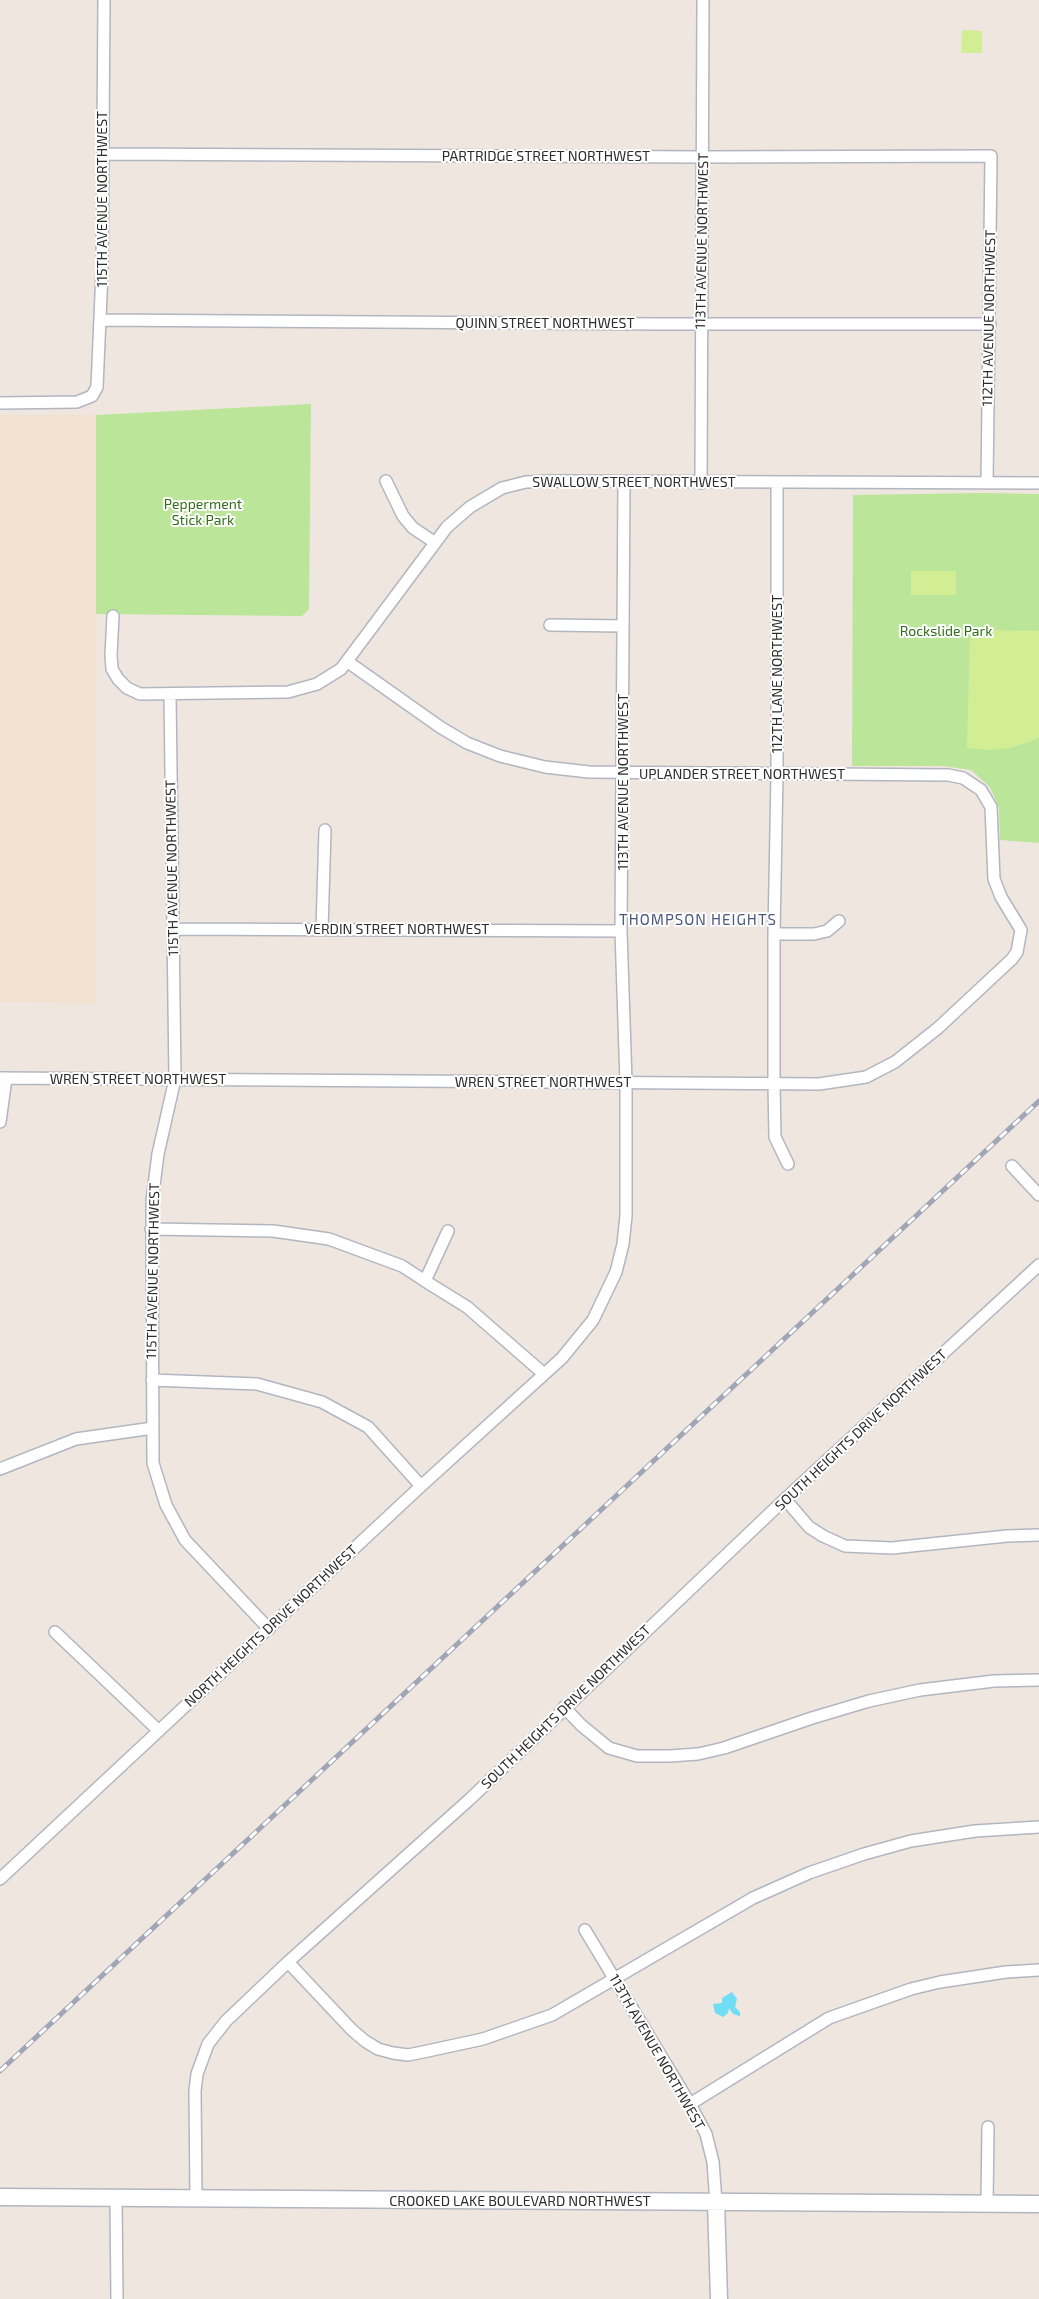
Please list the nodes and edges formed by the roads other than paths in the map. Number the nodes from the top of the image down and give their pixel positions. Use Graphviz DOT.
graph roads {
  1 [pos="104,0"];
  2 [pos="703,0"];
  3 [pos="103,154"];
  4 [pos="988,156"];
  5 [pos="703,157"];
  6 [pos="101,320"];
  7 [pos="701,324"];
  8 [pos="990,324"];
  9 [pos="0,403"];
  10 [pos="386,481"];
  11 [pos="624,482"];
  12 [pos="701,482"];
  13 [pos="777,482"];
  14 [pos="987,483"];
  15 [pos="1039,484"];
  16 [pos="434,542"];
  17 [pos="113,616"];
  18 [pos="550,625"];
  19 [pos="623,626"];
  20 [pos="348,662"];
  21 [pos="170,695"];
  22 [pos="624,773"];
  23 [pos="777,775"];
  24 [pos="325,830"];
  25 [pos="839,921"];
  26 [pos="322,928"];
  27 [pos="173,929"];
  28 [pos="1021,930"];
  29 [pos="621,931"];
  30 [pos="774,934"];
  31 [pos="3,1078"];
  32 [pos="175,1078"];
  33 [pos="626,1082"];
  34 [pos="774,1084"];
  35 [pos="0,1122"];
  36 [pos="788,1164"];
  37 [pos="1012,1166"];
  38 [pos="1039,1195"];
  39 [pos="152,1229"];
  40 [pos="448,1231"];
  41 [pos="1039,1265"];
  42 [pos="425,1281"];
  43 [pos="544,1374"];
  44 [pos="152,1380"];
  45 [pos="153,1428"];
  46 [pos="0,1469"];
  47 [pos="421,1486"];
  48 [pos="785,1500"];
  49 [pos="1039,1536"];
  50 [pos="269,1629"];
  51 [pos="55,1632"];
  52 [pos="1039,1680"];
  53 [pos="564,1707"];
  54 [pos="159,1731"];
  55 [pos="1039,1827"];
  56 [pos="0,1879"];
  57 [pos="585,1930"];
  58 [pos="288,1962"];
  59 [pos="1039,1970"];
  60 [pos="615,1979"];
  61 [pos="690,2104"];
  62 [pos="988,2127"];
  63 [pos="0,2197"];
  64 [pos="116,2198"];
  65 [pos="196,2198"];
  66 [pos="716,2202"];
  67 [pos="987,2203"];
  68 [pos="1039,2204"];
  69 [pos="117,2299"];
  70 [pos="719,2299"];
  1 -- 3 [label="street, 115TH AVENUE NORTHWEST"];
  2 -- 5 [label="street, 113TH AVENUE NORTHWEST"];
  3 -- 5 [label="street, PARTRIDGE STREET NORTHWEST"];
  3 -- 6 [label="street, 115TH AVENUE NORTHWEST"];
  4 -- 5 [label="street, PARTRIDGE STREET NORTHWEST"];
  4 -- 8 [label="street, 112TH AVENUE NORTHWEST"];
  5 -- 7 [label="street, 113TH AVENUE NORTHWEST"];
  6 -- 7 [label="street, QUINN STREET NORTHWEST"];
  6 -- 9 [label="street, 115TH AVENUE NORTHWEST"];
  7 -- 8 [label="street, QUINN STREET NORTHWEST"];
  7 -- 12 [label="street, 113TH AVENUE NORTHWEST"];
  8 -- 14 [label="street, 112TH AVENUE NORTHWEST"];
  10 -- 16 [label="street"];
  11 -- 12 [label="street, SWALLOW STREET NORTHWEST"];
  11 -- 16 [label="street, SWALLOW STREET NORTHWEST"];
  11 -- 19 [label="street, 113TH AVENUE NORTHWEST"];
  12 -- 13 [label="street, SWALLOW STREET NORTHWEST"];
  13 -- 14 [label="street, SWALLOW STREET NORTHWEST"];
  13 -- 23 [label="street, 112TH LANE NORTHWEST"];
  14 -- 15 [label="street, SWALLOW STREET NORTHWEST"];
  16 -- 20 [label="street, SWALLOW STREET NORTHWEST"];
  17 -- 21 [label="street, SWALLOW STREET NORTHWEST"];
  18 -- 19 [label="street"];
  19 -- 22 [label="street, 113TH AVENUE NORTHWEST"];
  20 -- 21 [label="street, SWALLOW STREET NORTHWEST"];
  20 -- 22 [label="street, UPLANDER STREET NORTHWEST"];
  21 -- 27 [label="street, 115TH AVENUE NORTHWEST"];
  22 -- 23 [label="street, UPLANDER STREET NORTHWEST"];
  22 -- 29 [label="street, 113TH AVENUE NORTHWEST"];
  23 -- 28 [label="street, UPLANDER STREET NORTHWEST"];
  23 -- 30 [label="street, 112TH LANE NORTHWEST"];
  24 -- 26 [label="street"];
  25 -- 30 [label="street"];
  26 -- 27 [label="street, VERDIN STREET NORTHWEST"];
  26 -- 29 [label="street, VERDIN STREET NORTHWEST"];
  27 -- 32 [label="street, 115TH AVENUE NORTHWEST"];
  28 -- 34 [label="street, WREN STREET NORTHWEST"];
  29 -- 33 [label="street, 113TH AVENUE NORTHWEST"];
  30 -- 34 [label="street, 112TH LANE NORTHWEST"];
  31 -- 32 [label="street, WREN STREET NORTHWEST"];
  31 -- 35 [label="street"];
  32 -- 33 [label="street, WREN STREET NORTHWEST"];
  32 -- 39 [label="street, 115TH AVENUE NORTHWEST"];
  33 -- 34 [label="street, WREN STREET NORTHWEST"];
  33 -- 43 [label="street, 113TH AVENUE NORTHWEST"];
  34 -- 36 [label="street, 112TH LANE NORTHWEST"];
  37 -- 38 [label="street"];
  39 -- 42 [label="street"];
  39 -- 44 [label="street, 115TH AVENUE NORTHWEST"];
  40 -- 42 [label="street"];
  41 -- 48 [label="street, SOUTH HEIGHTS DRIVE NORTHWEST"];
  42 -- 43 [label="street"];
  43 -- 47 [label="street, NORTH HEIGHTS DRIVE NORTHWEST"];
  44 -- 45 [label="street, 115TH AVENUE NORTHWEST"];
  44 -- 47 [label="street"];
  45 -- 46 [label="street"];
  45 -- 50 [label="street, 115TH AVENUE NORTHWEST"];
  47 -- 50 [label="street, NORTH HEIGHTS DRIVE NORTHWEST"];
  48 -- 49 [label="street"];
  48 -- 53 [label="street, SOUTH HEIGHTS DRIVE NORTHWEST"];
  50 -- 54 [label="street, NORTH HEIGHTS DRIVE NORTHWEST"];
  51 -- 54 [label="street"];
  52 -- 53 [label="street"];
  53 -- 58 [label="street, SOUTH HEIGHTS DRIVE NORTHWEST"];
  54 -- 56 [label="street, NORTH HEIGHTS DRIVE NORTHWEST"];
  55 -- 60 [label="street"];
  57 -- 60 [label="street, 113TH AVENUE NORTHWEST"];
  58 -- 60 [label="street"];
  58 -- 65 [label="street, SOUTH HEIGHTS DRIVE NORTHWEST"];
  59 -- 61 [label="street"];
  60 -- 61 [label="street, 113TH AVENUE NORTHWEST"];
  61 -- 66 [label="street, 113TH AVENUE NORTHWEST"];
  62 -- 67 [label="street"];
  63 -- 64 [label="street, CROOKED LAKE BOULEVARD NORTHWEST"];
  64 -- 65 [label="street, CROOKED LAKE BOULEVARD NORTHWEST"];
  64 -- 69 [label="street"];
  65 -- 66 [label="street, CROOKED LAKE BOULEVARD NORTHWEST"];
  66 -- 67 [label="street, CROOKED LAKE BOULEVARD NORTHWEST"];
  66 -- 70 [label="street, 113TH AVENUE NORTHWEST"];
  67 -- 68 [label="street, CROOKED LAKE BOULEVARD NORTHWEST"];
}
